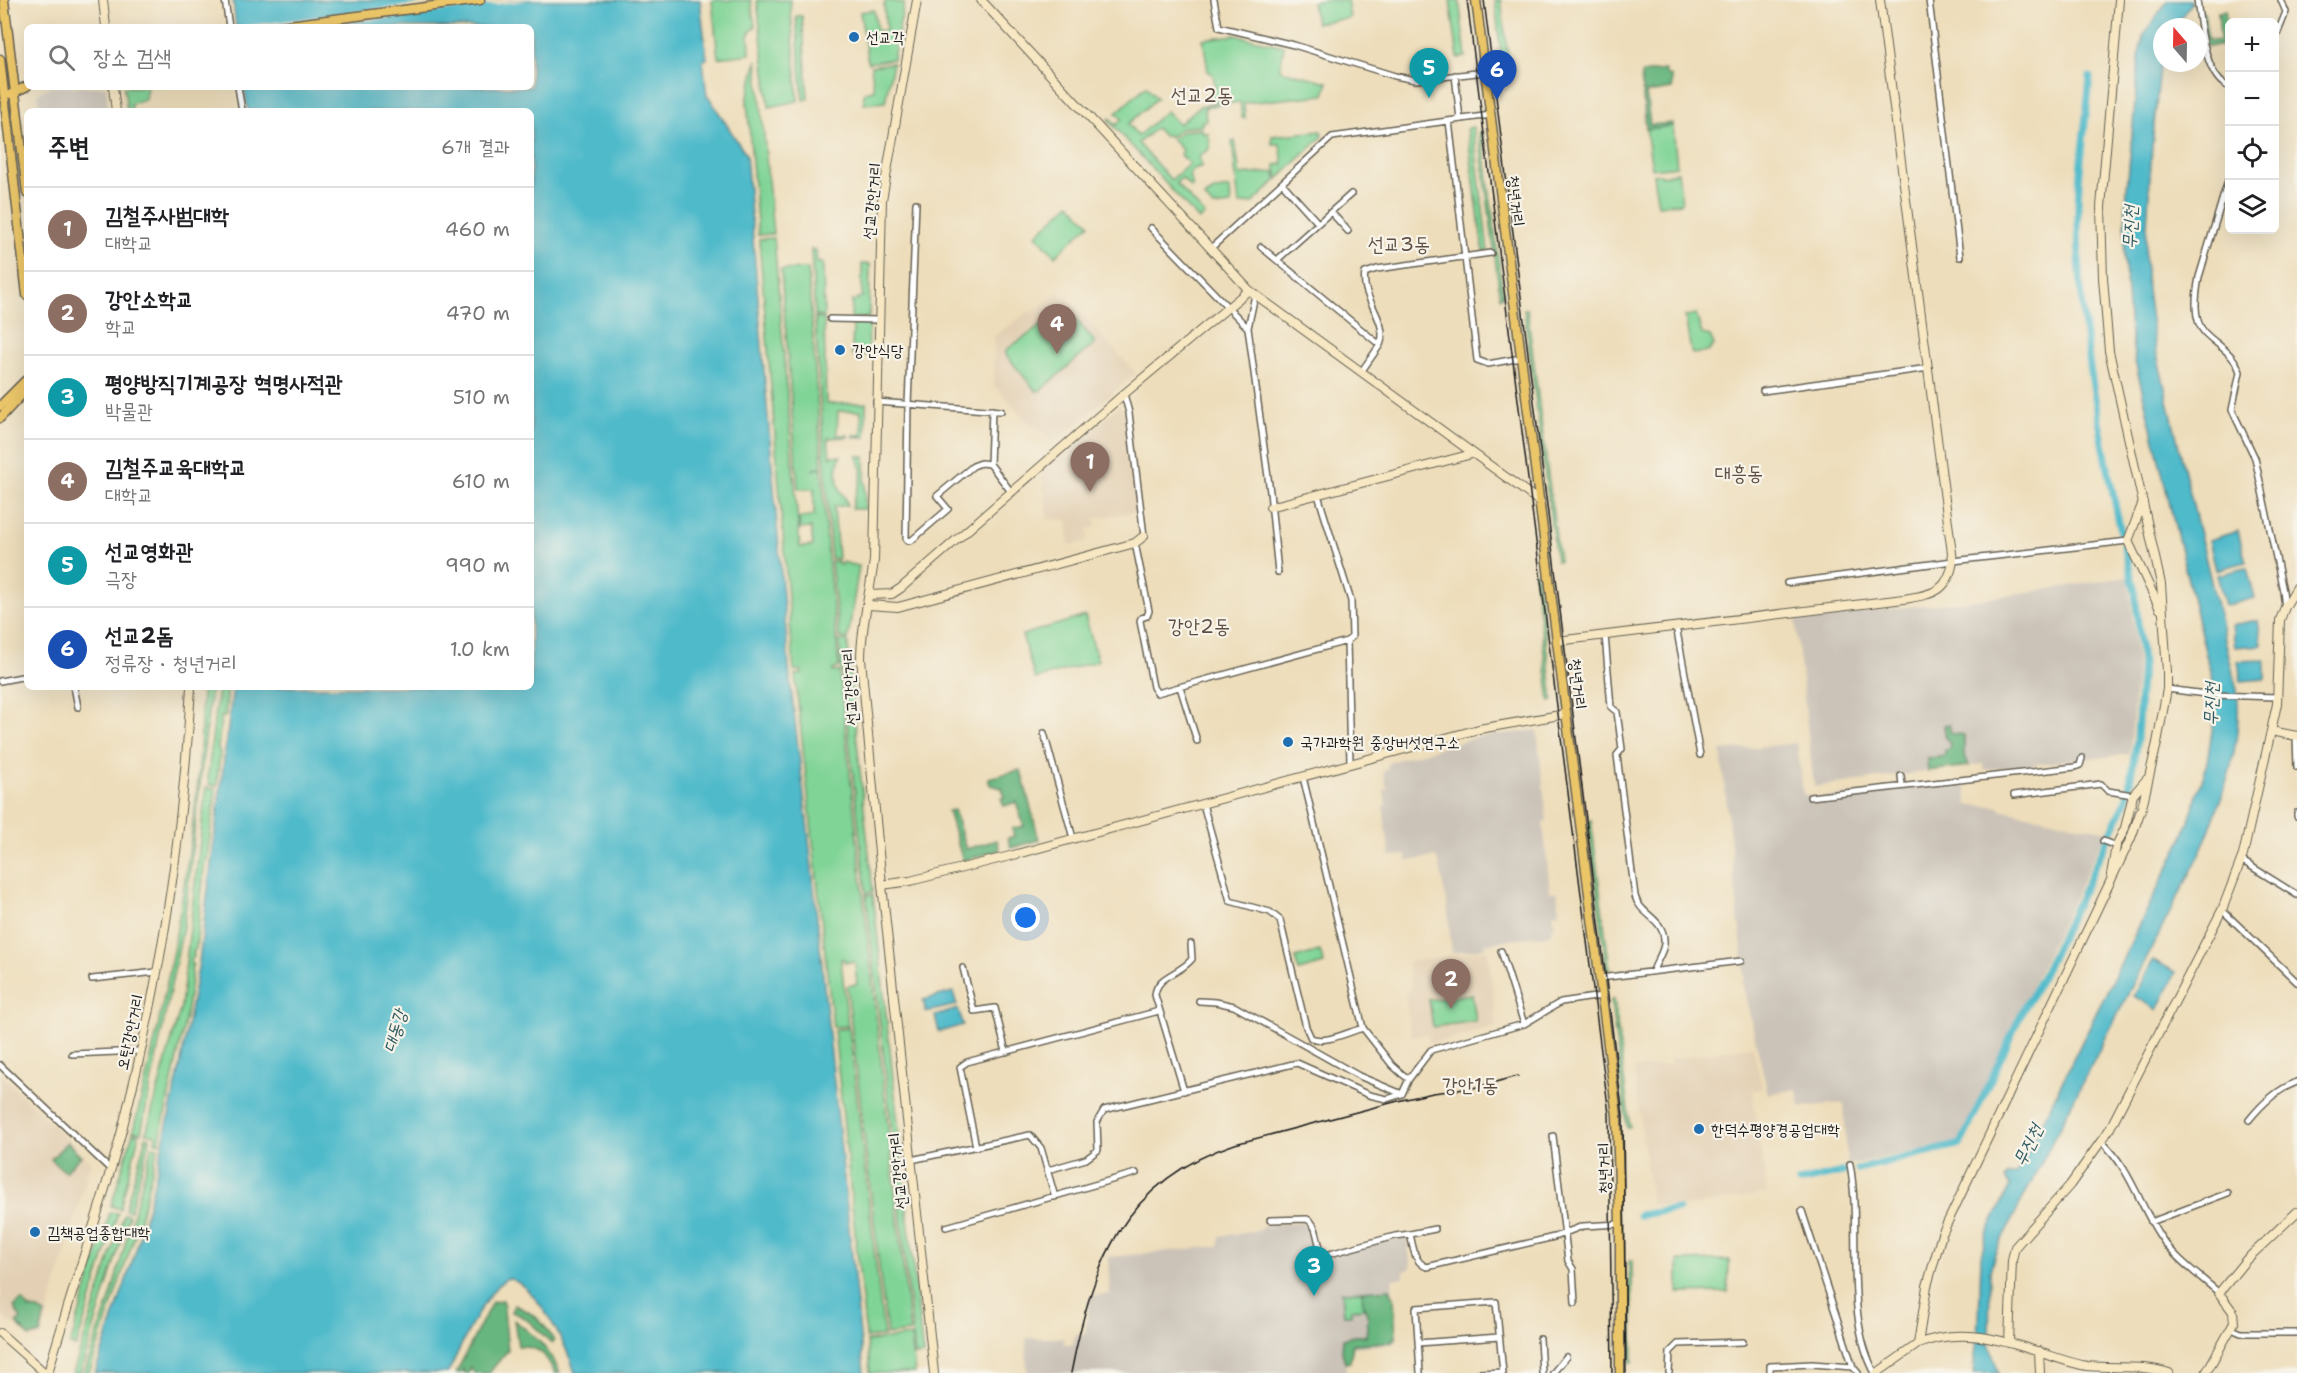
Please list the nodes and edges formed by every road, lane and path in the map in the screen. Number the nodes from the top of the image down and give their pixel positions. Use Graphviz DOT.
graph roads {
  1 [pos="4,0"];
  2 [pos="103,0"];
  3 [pos="225,0"];
  4 [pos="480,0"];
  5 [pos="917,0"];
  6 [pos="981,0"];
  7 [pos="1214,0"];
  8 [pos="1476,0"];
  9 [pos="1880,0"];
  10 [pos="1929,0"];
  11 [pos="2119,0"];
  12 [pos="2197,0"];
  13 [pos="2282,0"];
  14 [pos="106,24"];
  15 [pos="229,24"];
  16 [pos="296,24"];
  17 [pos="2279,30"];
  18 [pos="0,59"];
  19 [pos="1485,72"];
  20 [pos="1455,75"];
  21 [pos="2225,86"];
  22 [pos="24,88"];
  23 [pos="113,90"];
  24 [pos="238,90"];
  25 [pos="15,92"];
  26 [pos="2,98"];
  27 [pos="116,108"];
  28 [pos="242,108"];
  29 [pos="1491,115"];
  30 [pos="1460,119"];
  31 [pos="1449,121"];
  32 [pos="24,168"];
  33 [pos="2227,180"];
  34 [pos="1282,183"];
  35 [pos="1351,194"];
  36 [pos="916,203"];
  37 [pos="1331,212"];
  38 [pos="1318,223"];
  39 [pos="1151,228"];
  40 [pos="1348,231"];
  41 [pos="1261,247"];
  42 [pos="1210,249"];
  43 [pos="1491,253"];
  44 [pos="1465,257"];
  45 [pos="1960,257"];
  46 [pos="1277,260"];
  47 [pos="24,271"];
  48 [pos="1252,292"];
  49 [pos="1230,308"];
  50 [pos="830,319"];
  51 [pos="879,320"];
  52 [pos="1248,328"];
  53 [pos="1380,345"];
  54 [pos="1521,358"];
  55 [pos="1929,368"];
  56 [pos="1360,372"];
  57 [pos="24,382"];
  58 [pos="1763,391"];
  59 [pos="24,392"];
  60 [pos="1124,394"];
  61 [pos="24,398"];
  62 [pos="876,402"];
  63 [pos="908,405"];
  64 [pos="0,406"];
  65 [pos="10,408"];
  66 [pos="992,410"];
  67 [pos="1001,411"];
  68 [pos="0,418"];
  69 [pos="1472,454"];
  70 [pos="990,464"];
  71 [pos="1012,493"];
  72 [pos="1318,495"];
  73 [pos="1540,502"];
  74 [pos="2143,502"];
  75 [pos="1270,507"];
  76 [pos="1144,537"];
  77 [pos="2128,541"];
  78 [pos="1135,543"];
  79 [pos="1953,561"];
  80 [pos="1278,572"];
  81 [pos="1787,583"];
  82 [pos="2297,587"];
  83 [pos="870,596"];
  84 [pos="868,604"];
  85 [pos="2285,607"];
  86 [pos="2162,613"];
  87 [pos="1676,626"];
  88 [pos="1605,635"];
  89 [pos="1347,641"];
  90 [pos="1557,641"];
  91 [pos="24,677"];
  92 [pos="0,681"];
  93 [pos="1180,687"];
  94 [pos="2167,689"];
  95 [pos="75,690"];
  96 [pos="191,690"];
  97 [pos="2277,698"];
  98 [pos="78,707"];
  99 [pos="1566,714"];
  100 [pos="2271,731"];
  101 [pos="1044,733"];
  102 [pos="2296,736"];
  103 [pos="1197,741"];
  104 [pos="1700,755"];
  105 [pos="2082,758"];
  106 [pos="1350,763"];
  107 [pos="2297,767"];
  108 [pos="2150,775"];
  109 [pos="1901,776"];
  110 [pos="1303,777"];
  111 [pos="1902,785"];
  112 [pos="2129,794"];
  113 [pos="2014,795"];
  114 [pos="1810,797"];
  115 [pos="1203,804"];
  116 [pos="1073,838"];
  117 [pos="2103,841"];
  118 [pos="2114,846"];
  119 [pos="2241,860"];
  120 [pos="2110,883"];
  121 [pos="882,885"];
  122 [pos="2297,895"];
  123 [pos="2222,910"];
  124 [pos="1191,944"];
  125 [pos="1502,951"];
  126 [pos="1741,961"];
  127 [pos="963,968"];
  128 [pos="1653,971"];
  129 [pos="157,972"];
  130 [pos="1600,978"];
  131 [pos="92,979"];
  132 [pos="2297,982"];
  133 [pos="1602,996"];
  134 [pos="1199,1001"];
  135 [pos="1159,1011"];
  136 [pos="1524,1024"];
  137 [pos="1363,1028"];
  138 [pos="140,1051"];
  139 [pos="1006,1052"];
  140 [pos="72,1054"];
  141 [pos="0,1065"];
  142 [pos="1409,1078"];
  143 [pos="2297,1082"];
  144 [pos="1184,1091"];
  145 [pos="1402,1094"];
  146 [pos="2249,1120"];
  147 [pos="1553,1136"];
  148 [pos="2102,1142"];
  149 [pos="976,1147"];
  150 [pos="911,1161"];
  151 [pos="1850,1164"];
  152 [pos="110,1169"];
  153 [pos="1048,1170"];
  154 [pos="1136,1173"];
  155 [pos="2228,1193"];
  156 [pos="1055,1197"];
  157 [pos="1802,1211"];
  158 [pos="2297,1212"];
  159 [pos="1270,1220"];
  160 [pos="2151,1222"];
  161 [pos="1620,1224"];
  162 [pos="946,1227"];
  163 [pos="1435,1229"];
  164 [pos="1565,1232"];
  165 [pos="1410,1234"];
  166 [pos="2219,1293"];
  167 [pos="1575,1303"];
  168 [pos="2232,1329"];
  169 [pos="0,1333"];
  170 [pos="2297,1333"];
  171 [pos="1500,1337"];
  172 [pos="1540,1339"];
  173 [pos="1743,1342"];
  174 [pos="1418,1343"];
  175 [pos="2009,1343"];
  176 [pos="1918,1344"];
  177 [pos="2039,1351"];
  178 [pos="1566,1357"];
  179 [pos="1853,1367"];
  180 [pos="1503,1372"];
  181 [pos="47,1373"];
  182 [pos="933,1373"];
  183 [pos="1420,1373"];
  184 [pos="1479,1373"];
  185 [pos="1542,1373"];
  186 [pos="1553,1373"];
  187 [pos="1620,1373"];
  188 [pos="1670,1373"];
  189 [pos="1770,1373"];
  190 [pos="1858,1373"];
  191 [pos="1876,1373"];
  192 [pos="2040,1373"];
  193 [pos="2169,1373"];
  194 [pos="2206,1373"];
  1 -- 25 [label="main road"];
  2 -- 14 [label="street"];
  3 -- 15 [label="street"];
  4 -- 16 [label="main road"];
  5 -- 51 [label="street, 선교강안거리"];
  6 -- 42 [label="street"];
  7 -- 20 [label="street"];
  8 -- 19 [label="main road, 청년거리"];
  9 -- 55 [label="street"];
  10 -- 45 [label="street"];
  11 -- 74 [label="street"];
  12 -- 21 [label="street"];
  13 -- 17 [label="street"];
  18 -- 26 [label="main road"];
  19 -- 20 [label="street"];
  19 -- 29 [label="main road, 청년거리"];
  20 -- 30 [label="street"];
  22 -- 25 [label="main road"];
  23 -- 27 [label="street"];
  24 -- 28 [label="street"];
  25 -- 26 [label="main road"];
  25 -- 32 [label="main road"];
  26 -- 47 [label="main road"];
  29 -- 30 [label="street"];
  29 -- 54 [label="main road, 청년거리"];
  30 -- 31 [label="street"];
  31 -- 34 [label="street"];
  31 -- 44 [label="street"];
  33 -- 85 [label="street"];
  34 -- 38 [label="street"];
  34 -- 42 [label="street"];
  35 -- 37 [label="street"];
  36 -- 63 [label="street"];
  37 -- 38 [label="street"];
  37 -- 40 [label="street"];
  38 -- 46 [label="street"];
  39 -- 49 [label="street"];
  41 -- 46 [label="street"];
  42 -- 48 [label="street"];
  43 -- 44 [label="street"];
  44 -- 53 [label="street"];
  44 -- 54 [label="street"];
  46 -- 53 [label="street"];
  48 -- 49 [label="street"];
  48 -- 52 [label="street"];
  48 -- 56 [label="street"];
  49 -- 52 [label="street"];
  49 -- 60 [label="street"];
  50 -- 51 [label="street"];
  51 -- 62 [label="street, 선교강안거리"];
  52 -- 75 [label="street"];
  53 -- 56 [label="street"];
  54 -- 73 [label="main road, 청년거리"];
  55 -- 58 [label="street"];
  55 -- 79 [label="street"];
  56 -- 69 [label="street"];
  57 -- 64 [label="main road"];
  59 -- 65 [label="main road"];
  60 -- 71 [label="street"];
  60 -- 76 [label="street"];
  61 -- 65 [label="main road"];
  62 -- 63 [label="street"];
  62 -- 83 [label="street, 선교강안거리"];
  63 -- 66 [label="street"];
  63 -- 70 [label="street"];
  65 -- 68 [label="main road"];
  66 -- 67 [label="street"];
  66 -- 70 [label="street"];
  69 -- 72 [label="street"];
  69 -- 73 [label="street"];
  70 -- 71 [label="street"];
  71 -- 83 [label="street"];
  72 -- 75 [label="street"];
  72 -- 89 [label="street"];
  73 -- 90 [label="main road, 청년거리"];
  74 -- 77 [label="street"];
  74 -- 86 [label="street"];
  75 -- 80 [label="street"];
  76 -- 78 [label="street"];
  77 -- 79 [label="street"];
  77 -- 86 [label="street"];
  78 -- 84 [label="street"];
  78 -- 93 [label="street"];
  79 -- 81 [label="street"];
  79 -- 87 [label="street"];
  82 -- 85 [label="street"];
  83 -- 84 [label="street, 선교강안거리"];
  84 -- 121 [label="street, 선교강안거리"];
  85 -- 97 [label="street"];
  86 -- 94 [label="street"];
  87 -- 88 [label="street"];
  87 -- 104 [label="street"];
  88 -- 90 [label="street"];
  88 -- 128 [label="street"];
  89 -- 93 [label="street"];
  89 -- 106 [label="street"];
  90 -- 99 [label="main road, 청년거리"];
  91 -- 92 [label="street"];
  93 -- 103 [label="street"];
  94 -- 97 [label="street"];
  94 -- 108 [label="street"];
  95 -- 98 [label="street"];
  96 -- 129 [label="street, 오탄강안거리"];
  97 -- 100 [label="street"];
  99 -- 106 [label="street"];
  99 -- 130 [label="main road, 청년거리"];
  100 -- 102 [label="street"];
  100 -- 119 [label="street"];
  101 -- 116 [label="street"];
  102 -- 107 [label="street"];
  105 -- 111 [label="street"];
  106 -- 110 [label="street"];
  108 -- 112 [label="street"];
  108 -- 120 [label="street"];
  109 -- 111 [label="street"];
  110 -- 115 [label="street"];
  110 -- 137 [label="street"];
  111 -- 114 [label="street"];
  112 -- 113 [label="street"];
  112 -- 118 [label="street"];
  115 -- 116 [label="street"];
  115 -- 137 [label="street"];
  116 -- 121 [label="street"];
  117 -- 118 [label="street"];
  118 -- 120 [label="street"];
  119 -- 122 [label="street"];
  119 -- 123 [label="street"];
  120 -- 176 [label="street"];
  121 -- 150 [label="street, 선교강안거리"];
  123 -- 132 [label="street"];
  123 -- 148 [label="street"];
  124 -- 135 [label="street"];
  125 -- 136 [label="street"];
  126 -- 128 [label="street"];
  127 -- 139 [label="street"];
  128 -- 130 [label="street"];
  129 -- 131 [label="street"];
  129 -- 138 [label="street, 오탄강안거리"];
  130 -- 133 [label="main road, 청년거리"];
  133 -- 136 [label="street"];
  133 -- 161 [label="main road, 청년거리"];
  134 -- 145 [label="street"];
  135 -- 139 [label="street"];
  135 -- 144 [label="street"];
  136 -- 142 [label="street"];
  137 -- 142 [label="street"];
  138 -- 140 [label="street"];
  138 -- 152 [label="street, 오탄강안거리"];
  139 -- 149 [label="street"];
  141 -- 152 [label="street"];
  142 -- 145 [label="street"];
  143 -- 146 [label="street"];
  144 -- 145 [label="street"];
  144 -- 153 [label="street"];
  147 -- 164 [label="street"];
  148 -- 160 [label="street"];
  148 -- 175 [label="street"];
  149 -- 150 [label="street"];
  149 -- 153 [label="street"];
  150 -- 182 [label="street, 선교강안거리"];
  151 -- 191 [label="street"];
  152 -- 181 [label="street, 오탄강안거리"];
  153 -- 156 [label="street"];
  154 -- 156 [label="street"];
  155 -- 160 [label="street"];
  156 -- 162 [label="street"];
  157 -- 179 [label="street"];
  158 -- 166 [label="street"];
  159 -- 165 [label="street"];
  160 -- 166 [label="street"];
  161 -- 164 [label="street"];
  161 -- 187 [label="main road, 청년거리"];
  163 -- 165 [label="street"];
  164 -- 165 [label="street"];
  164 -- 167 [label="street"];
  166 -- 168 [label="street"];
  168 -- 170 [label="street"];
  168 -- 194 [label="street"];
  169 -- 181 [label="street"];
  171 -- 174 [label="street"];
  171 -- 174 [label="street"];
  171 -- 180 [label="street"];
  172 -- 185 [label="street"];
  173 -- 188 [label="street"];
  174 -- 183 [label="street"];
  175 -- 176 [label="street"];
  175 -- 177 [label="street"];
  176 -- 191 [label="street"];
  177 -- 192 [label="street"];
  177 -- 193 [label="street"];
  178 -- 186 [label="street"];
  179 -- 189 [label="street"];
  179 -- 190 [label="street"];
  180 -- 184 [label="street"];
}
